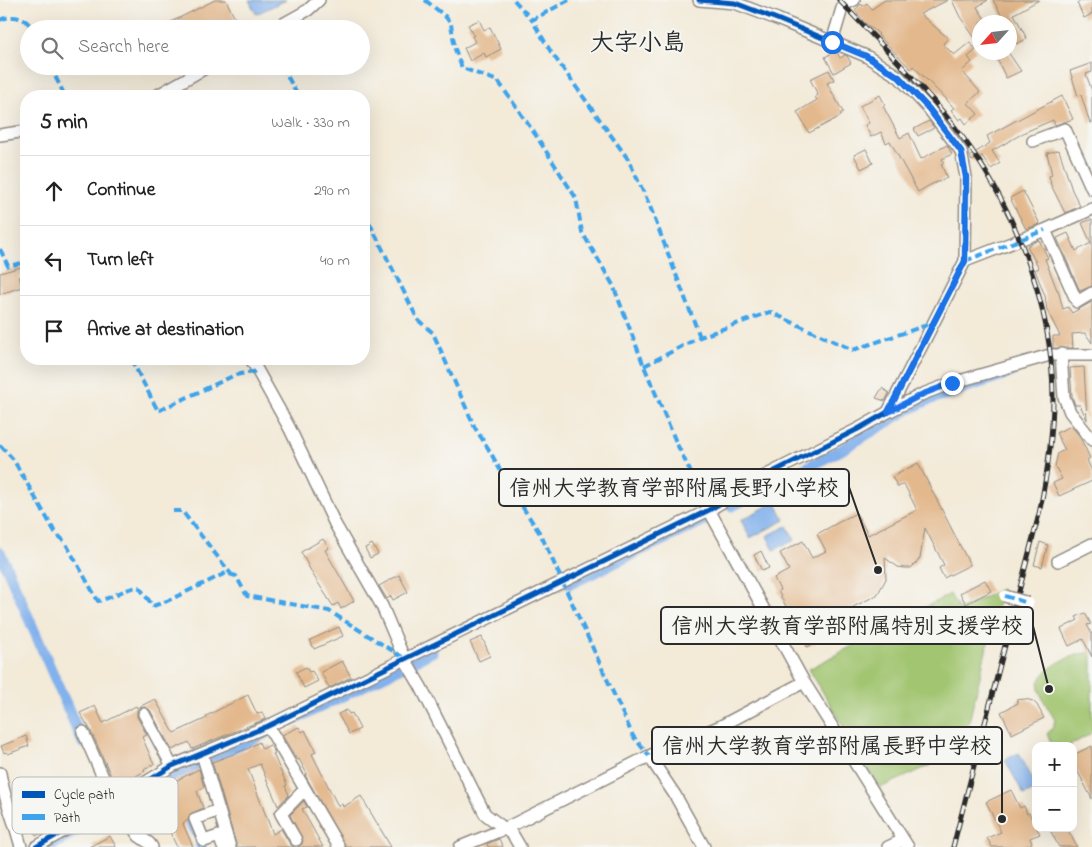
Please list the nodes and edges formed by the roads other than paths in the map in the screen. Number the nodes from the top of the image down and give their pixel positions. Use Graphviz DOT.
graph roads {
  1 [pos="319,0"];
  2 [pos="699,0"];
  3 [pos="854,0"];
  4 [pos="290,20"];
  5 [pos="832,42"];
  6 [pos="193,75"];
  7 [pos="167,90"];
  8 [pos="20,132"];
  9 [pos="0,136"];
  10 [pos="1033,141"];
  11 [pos="1092,189"];
  12 [pos="1092,209"];
  13 [pos="1045,230"];
  14 [pos="965,261"];
  15 [pos="1092,293"];
  16 [pos="1061,354"];
  17 [pos="1092,354"];
  18 [pos="254,365"];
  19 [pos="888,412"];
  20 [pos="1092,440"];
  21 [pos="709,510"];
  22 [pos="1092,544"];
  23 [pos="1058,561"];
  24 [pos="1005,596"];
  25 [pos="1028,603"];
  26 [pos="405,659"];
  27 [pos="804,682"];
  28 [pos="144,714"];
  29 [pos="268,726"];
  30 [pos="83,732"];
  31 [pos="202,754"];
  32 [pos="650,756"];
  33 [pos="172,766"];
  34 [pos="0,773"];
  35 [pos="103,777"];
  36 [pos="154,777"];
  37 [pos="305,789"];
  38 [pos="219,810"];
  39 [pos="12,816"];
  40 [pos="504,829"];
  41 [pos="18,834"];
  42 [pos="59,834"];
  43 [pos="138,834"];
  44 [pos="296,840"];
  45 [pos="905,843"];
  46 [pos="21,847"];
  47 [pos="36,847"];
  48 [pos="152,847"];
  49 [pos="223,847"];
  50 [pos="230,847"];
  51 [pos="339,847"];
  52 [pos="460,847"];
  53 [pos="520,847"];
  54 [pos="704,847"];
  55 [pos="888,847"];
  1 -- 4 [label="street"];
  2 -- 5 [label="street"];
  3 -- 5 [label="street"];
  5 -- 14 [label="street"];
  6 -- 7 [label="street"];
  8 -- 9 [label="street"];
  10 -- 11 [label="street"];
  12 -- 13 [label="street"];
  13 -- 14 [label="street"];
  13 -- 15 [label="street"];
  14 -- 19 [label="street"];
  16 -- 17 [label="street"];
  16 -- 19 [label="street"];
  16 -- 20 [label="street"];
  18 -- 26 [label="street"];
  19 -- 21 [label="street"];
  21 -- 26 [label="street"];
  21 -- 27 [label="street"];
  22 -- 23 [label="street"];
  24 -- 25 [label="street, bridge"];
  26 -- 29 [label="street"];
  26 -- 40 [label="street"];
  27 -- 32 [label="street"];
  27 -- 45 [label="street"];
  28 -- 33 [label="street"];
  29 -- 31 [label="street"];
  29 -- 37 [label="street"];
  30 -- 35 [label="street"];
  31 -- 33 [label="street"];
  31 -- 38 [label="street"];
  32 -- 40 [label="street"];
  32 -- 54 [label="street"];
  33 -- 36 [label="street"];
  34 -- 39 [label="street"];
  37 -- 44 [label="street"];
  37 -- 51 [label="street"];
  38 -- 49 [label="street"];
  38 -- 50 [label="street"];
  40 -- 52 [label="street"];
  40 -- 53 [label="street"];
  41 -- 46 [label="street"];
  42 -- 47 [label="street"];
  43 -- 48 [label="street"];
  45 -- 55 [label="street"];
}
